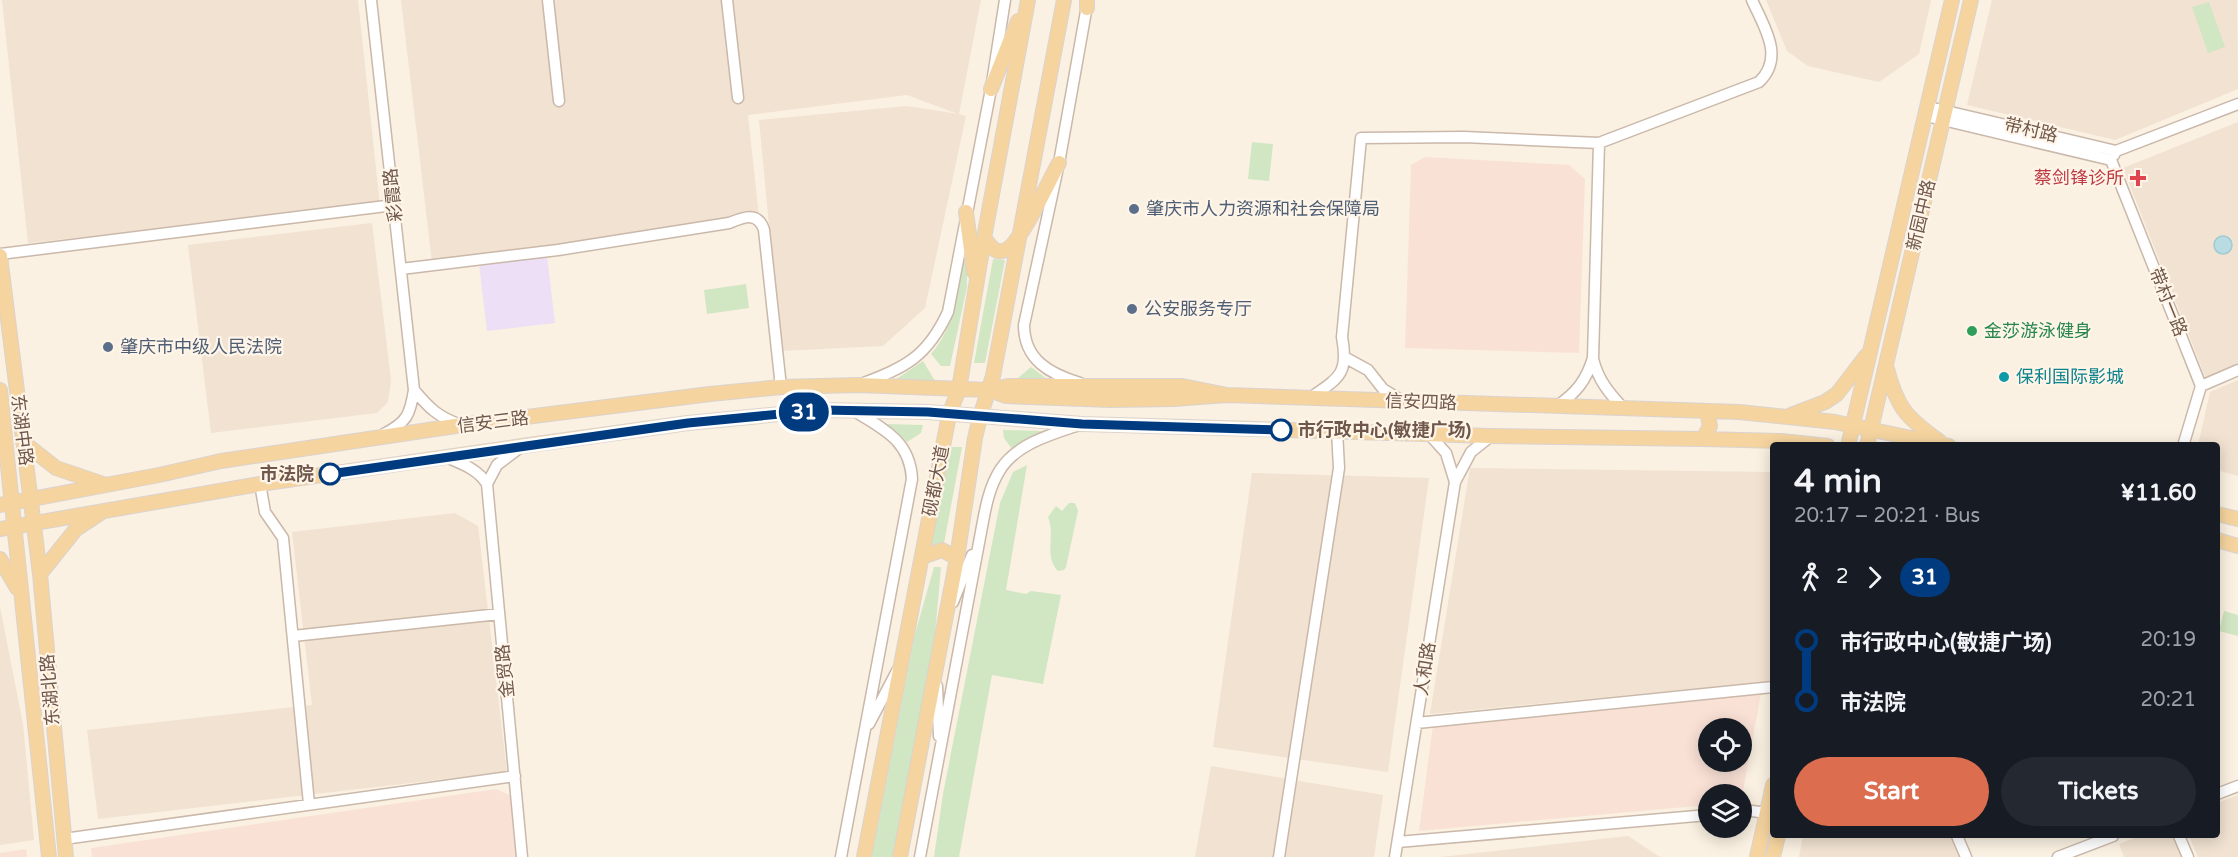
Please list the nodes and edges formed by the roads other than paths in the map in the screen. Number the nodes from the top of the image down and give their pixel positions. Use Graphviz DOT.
graph roads {
  1 [pos="371,0"];
  2 [pos="548,0"];
  3 [pos="727,0"];
  4 [pos="1005,0"];
  5 [pos="1028,0"];
  6 [pos="1064,0"];
  7 [pos="1752,0"];
  8 [pos="1952,0"];
  9 [pos="1971,0"];
  10 [pos="1088,3"];
  11 [pos="991,89"];
  12 [pos="738,98"];
  13 [pos="559,101"];
  14 [pos="2238,105"];
  15 [pos="1927,111"];
  16 [pos="1945,115"];
  17 [pos="1599,143"];
  18 [pos="2114,155"];
  19 [pos="1059,163"];
  20 [pos="394,205"];
  21 [pos="966,212"];
  22 [pos="984,238"];
  23 [pos="1018,239"];
  24 [pos="0,255"];
  25 [pos="401,268"];
  26 [pos="976,290"];
  27 [pos="1868,352"];
  28 [pos="1346,358"];
  29 [pos="1593,358"];
  30 [pos="1887,367"];
  31 [pos="2238,370"];
  32 [pos="858,385"];
  33 [pos="822,386"];
  34 [pos="1088,386"];
  35 [pos="2201,386"];
  36 [pos="781,387"];
  37 [pos="959,389"];
  38 [pos="0,390"];
  39 [pos="414,390"];
  40 [pos="989,390"];
  41 [pos="1227,395"];
  42 [pos="1309,399"];
  43 [pos="1111,400"];
  44 [pos="1405,402"];
  45 [pos="1557,406"];
  46 [pos="1624,409"];
  47 [pos="822,410"];
  48 [pos="854,411"];
  49 [pos="1707,412"];
  50 [pos="949,415"];
  51 [pos="1790,416"];
  52 [pos="980,417"];
  53 [pos="1082,424"];
  54 [pos="1110,424"];
  55 [pos="462,425"];
  56 [pos="1853,425"];
  57 [pos="1871,429"];
  58 [pos="1337,431"];
  59 [pos="1428,433"];
  60 [pos="6,434"];
  61 [pos="1491,436"];
  62 [pos="1703,439"];
  63 [pos="372,440"];
  64 [pos="23,442"];
  65 [pos="1770,442"];
  66 [pos="1849,442"];
  67 [pos="1868,442"];
  68 [pos="1932,442"];
  69 [pos="1941,442"];
  70 [pos="2184,442"];
  71 [pos="522,446"];
  72 [pos="0,449"];
  73 [pos="446,457"];
  74 [pos="26,460"];
  75 [pos="8,463"];
  76 [pos="1455,482"];
  77 [pos="260,484"];
  78 [pos="487,484"];
  79 [pos="105,485"];
  80 [pos="80,489"];
  81 [pos="31,498"];
  82 [pos="6,503"];
  83 [pos="104,511"];
  84 [pos="84,514"];
  85 [pos="2220,515"];
  86 [pos="2238,519"];
  87 [pos="34,522"];
  88 [pos="7,527"];
  89 [pos="981,532"];
  90 [pos="2220,541"];
  91 [pos="2238,546"];
  92 [pos="922,557"];
  93 [pos="957,558"];
  94 [pos="0,560"];
  95 [pos="18,569"];
  96 [pos="40,574"];
  97 [pos="21,598"];
  98 [pos="499,614"];
  99 [pos="946,620"];
  100 [pos="293,636"];
  101 [pos="901,663"];
  102 [pos="936,671"];
  103 [pos="1770,687"];
  104 [pos="1417,723"];
  105 [pos="864,734"];
  106 [pos="940,755"];
  107 [pos="515,776"];
  108 [pos="2238,786"];
  109 [pos="2220,793"];
  110 [pos="1770,799"];
  111 [pos="309,804"];
  112 [pos="1752,811"];
  113 [pos="1767,813"];
  114 [pos="1698,816"];
  115 [pos="1778,838"];
  116 [pos="1958,838"];
  117 [pos="2108,838"];
  118 [pos="2181,838"];
  119 [pos="64,839"];
  120 [pos="1398,842"];
  121 [pos="48,857"];
  122 [pos="66,857"];
  123 [pos="522,857"];
  124 [pos="841,857"];
  125 [pos="864,857"];
  126 [pos="900,857"];
  127 [pos="920,857"];
  128 [pos="1279,857"];
  129 [pos="1395,857"];
  130 [pos="1757,857"];
  131 [pos="1773,857"];
  132 [pos="1966,857"];
  133 [pos="2058,857"];
  134 [pos="2188,857"];
  1 -- 20 [label="street, 彩霞路"];
  2 -- 13 [label="street"];
  3 -- 12 [label="street"];
  4 -- 11 [label="street"];
  5 -- 11 [label="main road"];
  5 -- 22 [label="main road, 砚都大道"];
  6 -- 23 [label="main road, 砚都大道"];
  7 -- 17 [label="street"];
  8 -- 15 [label="main road, 新园中路"];
  9 -- 16 [label="main road, 新园中路"];
  10 -- 19 [label="street"];
  11 -- 21 [label="street"];
  14 -- 18 [label="street"];
  15 -- 16 [label="street, 带村路"];
  15 -- 27 [label="main road, 新园中路"];
  16 -- 18 [label="street, 带村路"];
  16 -- 30 [label="main road, 新园中路"];
  17 -- 28 [label="street"];
  17 -- 29 [label="street"];
  18 -- 35 [label="street, 带村一路"];
  19 -- 23 [label="main road"];
  19 -- 34 [label="street"];
  20 -- 24 [label="street"];
  20 -- 25 [label="street, 彩霞路"];
  21 -- 26 [label="main road"];
  21 -- 32 [label="street"];
  22 -- 23 [label="main road"];
  22 -- 26 [label="main road, 砚都大道"];
  23 -- 40 [label="main road, 砚都大道"];
  24 -- 64 [label="main road, 东湖中路"];
  25 -- 36 [label="street"];
  25 -- 39 [label="street, 彩霞路"];
  26 -- 37 [label="main road, 砚都大道"];
  27 -- 51 [label="main road"];
  27 -- 56 [label="main road, 新园中路"];
  28 -- 42 [label="street"];
  28 -- 44 [label="street"];
  29 -- 45 [label="street"];
  29 -- 46 [label="street"];
  30 -- 57 [label="main road, 新园中路"];
  30 -- 69 [label="main road"];
  31 -- 35 [label="street"];
  32 -- 33 [label="main road, 信安三路"];
  32 -- 37 [label="main road, 信安三路"];
  33 -- 36 [label="main road, 信安三路"];
  33 -- 47 [label="main road"];
  34 -- 40 [label="main road"];
  34 -- 41 [label="main road"];
  35 -- 70 [label="street"];
  36 -- 55 [label="main road, 信安三路"];
  37 -- 40 [label="main road, 信安三路"];
  37 -- 50 [label="main road, 砚都大道"];
  38 -- 60 [label="main road, 东湖中路"];
  39 -- 55 [label="street"];
  39 -- 63 [label="street"];
  40 -- 43 [label="main road, 信安四路"];
  40 -- 52 [label="main road, 砚都大道"];
  41 -- 42 [label="main road, 信安四路"];
  41 -- 43 [label="main road, 信安四路"];
  42 -- 44 [label="main road, 信安四路"];
  43 -- 54 [label="main road"];
  44 -- 45 [label="main road, 信安四路"];
  45 -- 46 [label="main road, 信安四路"];
  46 -- 49 [label="main road, 信安四路"];
  47 -- 48 [label="main road, 信安三路"];
  47 -- 71 [label="main road, 信安三路"];
  48 -- 50 [label="main road, 信安三路"];
  48 -- 105 [label="street, 砚都大道"];
  49 -- 51 [label="main road, 信安四路"];
  49 -- 62 [label="main road"];
  50 -- 52 [label="main road, 信安三路"];
  50 -- 92 [label="main road, 砚都大道"];
  51 -- 56 [label="main road, 信安四路"];
  52 -- 53 [label="main road, 信安四路"];
  52 -- 93 [label="main road, 砚都大道"];
  53 -- 54 [label="main road, 信安四路"];
  53 -- 89 [label="street"];
  54 -- 58 [label="main road, 信安四路"];
  55 -- 63 [label="main road, 信安三路"];
  56 -- 57 [label="main road, 信安四路"];
  56 -- 66 [label="main road, 新园中路"];
  57 -- 67 [label="main road, 新园中路"];
  57 -- 68 [label="main road, 信安四路"];
  58 -- 59 [label="main road, 信安四路"];
  58 -- 128 [label="street"];
  59 -- 61 [label="main road, 信安四路"];
  59 -- 76 [label="street"];
  60 -- 72 [label="main road"];
  60 -- 75 [label="main road, 东湖中路"];
  61 -- 62 [label="main road, 信安四路"];
  61 -- 76 [label="street"];
  62 -- 65 [label="main road, 信安四路"];
  63 -- 79 [label="main road, 信安三路"];
  64 -- 74 [label="main road, 东湖中路"];
  64 -- 79 [label="main road"];
  71 -- 73 [label="main road, 信安三路"];
  71 -- 78 [label="street"];
  73 -- 77 [label="main road, 信安三路"];
  73 -- 78 [label="street"];
  74 -- 75 [label="main road"];
  74 -- 81 [label="main road, 东湖中路"];
  75 -- 82 [label="main road, 东湖中路"];
  76 -- 104 [label="street, 人和路"];
  77 -- 83 [label="main road, 信安三路"];
  77 -- 100 [label="street"];
  78 -- 98 [label="street, 金贸路"];
  79 -- 80 [label="main road, 信安三路"];
  80 -- 81 [label="main road, 信安三路"];
  80 -- 84 [label="main road"];
  81 -- 82 [label="main road, 信安三路"];
  81 -- 87 [label="main road, 东湖中路"];
  82 -- 88 [label="main road, 东湖中路"];
  83 -- 84 [label="main road, 信安三路"];
  83 -- 96 [label="main road"];
  84 -- 87 [label="main road, 信安三路"];
  85 -- 86 [label="main road"];
  87 -- 88 [label="main road, 信安三路"];
  87 -- 96 [label="main road, 东湖北路"];
  88 -- 95 [label="main road, 东湖北路"];
  89 -- 99 [label="street"];
  89 -- 106 [label="street"];
  90 -- 91 [label="main road"];
  92 -- 93 [label="main road"];
  92 -- 101 [label="main road, 砚都大道"];
  93 -- 99 [label="main road, 砚都大道"];
  94 -- 97 [label="main road"];
  95 -- 96 [label="main road"];
  95 -- 97 [label="main road, 东湖北路"];
  96 -- 119 [label="main road, 东湖北路"];
  97 -- 121 [label="main road, 东湖北路"];
  98 -- 100 [label="street"];
  98 -- 107 [label="street, 金贸路"];
  99 -- 102 [label="main road, 砚都大道"];
  100 -- 111 [label="street"];
  101 -- 105 [label="street"];
  101 -- 125 [label="main road, 砚都大道"];
  102 -- 106 [label="street"];
  102 -- 126 [label="main road, 砚都大道"];
  103 -- 104 [label="street"];
  104 -- 120 [label="street, 人和路"];
  105 -- 124 [label="street, 砚都大道"];
  106 -- 127 [label="street"];
  107 -- 111 [label="street"];
  107 -- 123 [label="street, 金贸路"];
  108 -- 109 [label="street"];
  110 -- 113 [label="main road"];
  111 -- 119 [label="street"];
  112 -- 113 [label="street"];
  113 -- 130 [label="main road"];
  114 -- 120 [label="street"];
  115 -- 131 [label="main road"];
  116 -- 132 [label="street"];
  117 -- 133 [label="street"];
  118 -- 134 [label="street"];
  119 -- 122 [label="main road, 东湖北路"];
  120 -- 129 [label="street, 人和路"];
}
